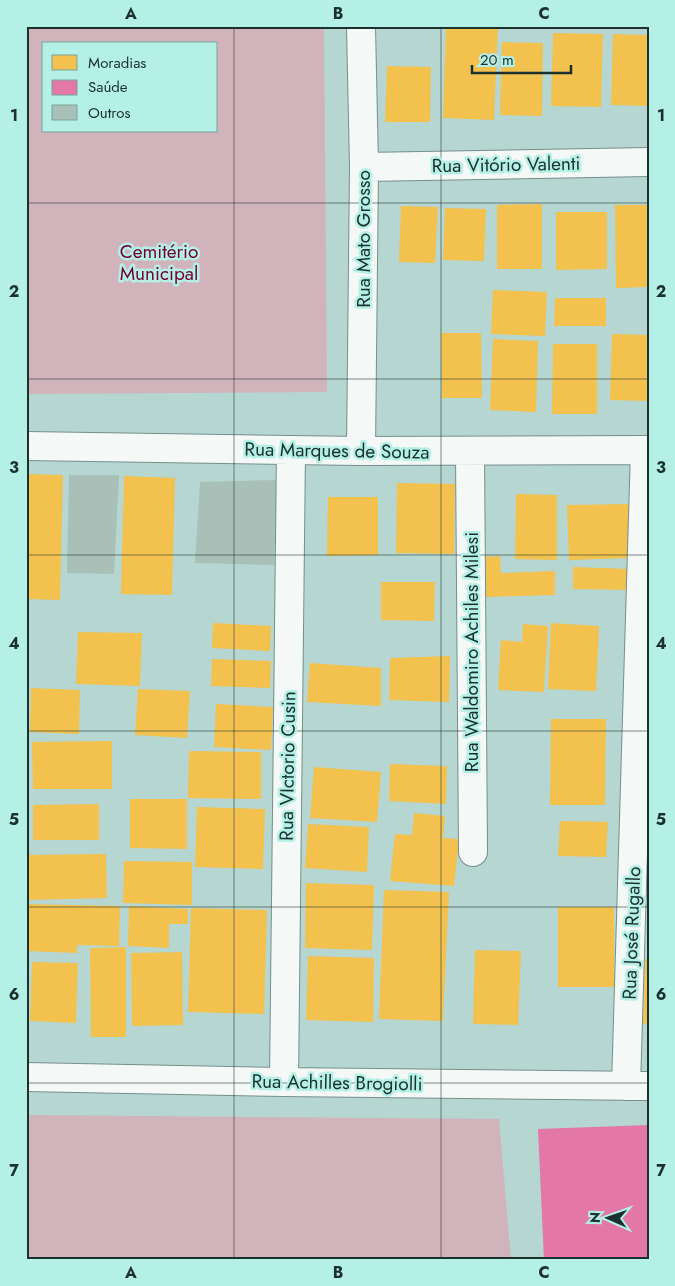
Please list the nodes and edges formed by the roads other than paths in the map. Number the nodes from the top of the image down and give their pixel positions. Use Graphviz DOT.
graph roads {
  1 [pos="361,26"];
  2 [pos="649,162"];
  3 [pos="364,167"];
  4 [pos="26,446"];
  5 [pos="291,450"];
  6 [pos="647,450"];
  7 [pos="361,451"];
  8 [pos="470,451"];
  9 [pos="473,852"];
  10 [pos="26,1077"];
  11 [pos="284,1082"];
  12 [pos="638,1086"];
  1 -- 3 [label="street, Rua Mato Grosso"];
  2 -- 3 [label="street, Rua Vitório Valenti"];
  3 -- 7 [label="street, Rua Mato Grosso"];
  4 -- 5 [label="street, Rua Marques de Souza"];
  5 -- 7 [label="street, Rua Marques de Souza"];
  5 -- 11 [label="street, Rua VIctorio Cusin"];
  6 -- 8 [label="street, Rua Marques de Souza"];
  6 -- 12 [label="street, Rua José Rugallo"];
  7 -- 8 [label="street, Rua Marques de Souza"];
  8 -- 9 [label="street, Rua Waldomiro Achiles Milesi"];
  10 -- 11 [label="street, Rua Achilles Brogiolli"];
  11 -- 12 [label="street, Rua Achilles Brogiolli"];
}
